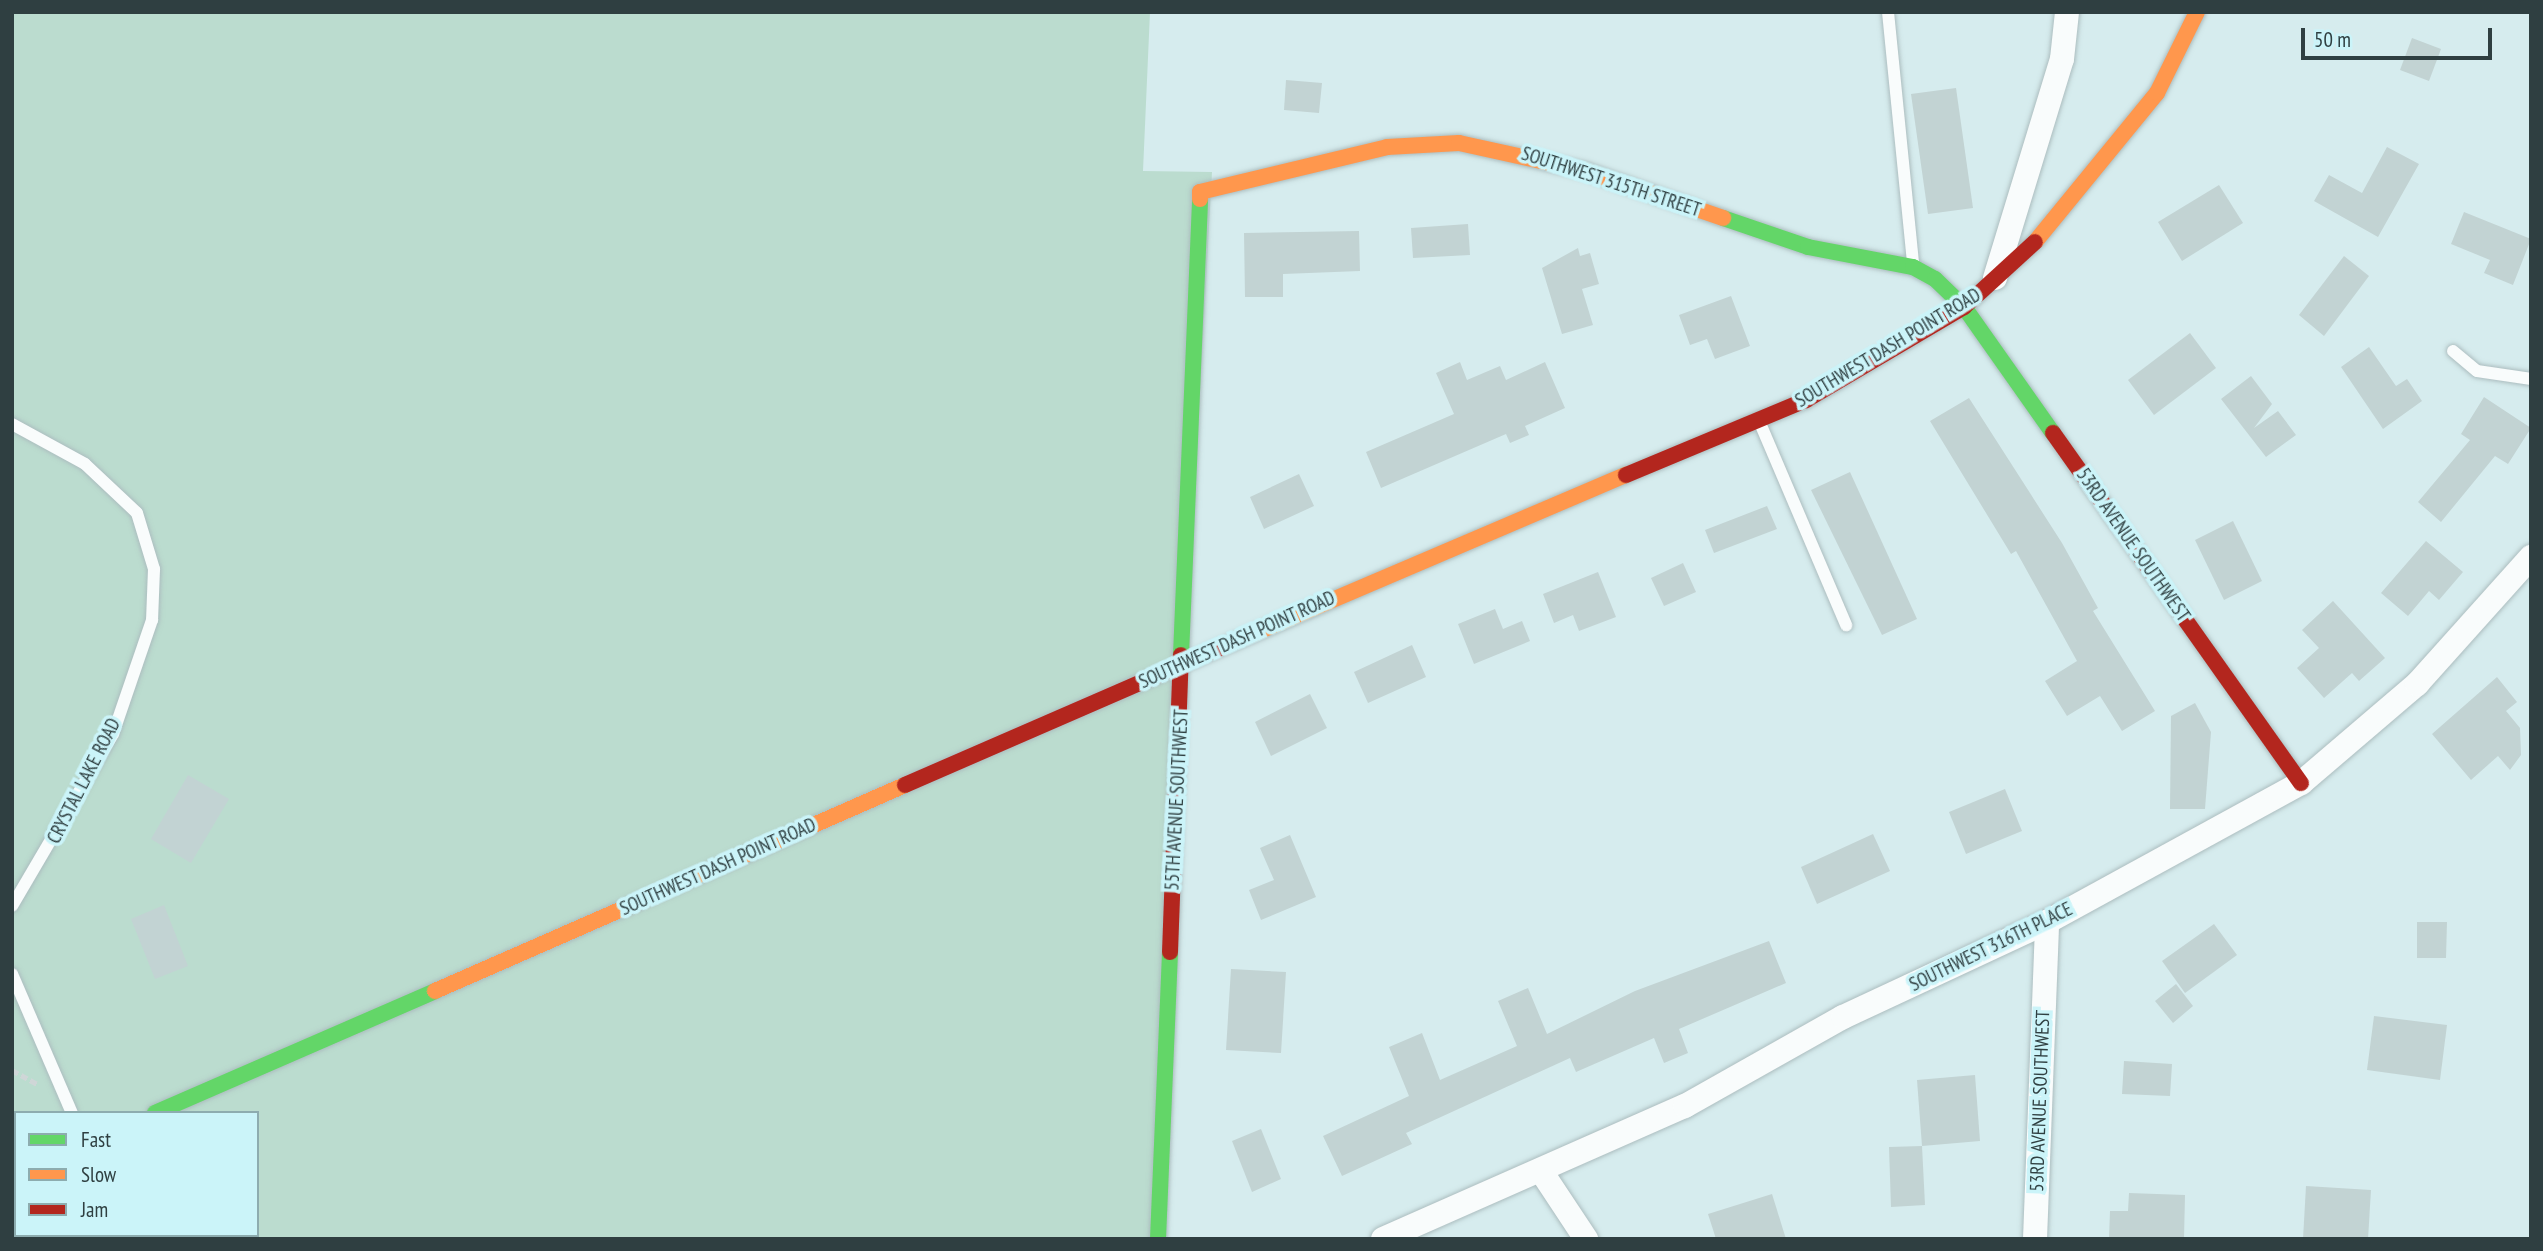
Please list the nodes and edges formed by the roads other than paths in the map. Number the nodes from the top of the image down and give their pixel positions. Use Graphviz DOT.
graph roads {
  1 [pos="1888,12"];
  2 [pos="2067,12"];
  3 [pos="2197,12"];
  4 [pos="1200,192"];
  5 [pos="1913,267"];
  6 [pos="1992,286"];
  7 [pos="1964,307"];
  8 [pos="2453,351"];
  9 [pos="2531,379"];
  10 [pos="1758,420"];
  11 [pos="12,424"];
  12 [pos="2531,556"];
  13 [pos="1846,625"];
  14 [pos="1184,664"];
  15 [pos="2301,783"];
  16 [pos="12,906"];
  17 [pos="2047,922"];
  18 [pos="12,974"];
  19 [pos="71,1111"];
  20 [pos="160,1111"];
  21 [pos="1541,1171"];
  22 [pos="1158,1239"];
  23 [pos="1383,1239"];
  24 [pos="1586,1239"];
  25 [pos="2035,1239"];
  1 -- 5 [label="lane"];
  2 -- 6 [label="street"];
  3 -- 6 [label="street, SOUTHWEST DASH POINT ROAD"];
  4 -- 5 [label="street, SOUTHWEST 315TH STREET"];
  4 -- 14 [label="street, 55TH AVENUE SOUTHWEST"];
  5 -- 7 [label="street, SOUTHWEST 315TH STREET"];
  6 -- 7 [label="street, SOUTHWEST DASH POINT ROAD"];
  7 -- 10 [label="street, SOUTHWEST DASH POINT ROAD"];
  7 -- 15 [label="street, 53RD AVENUE SOUTHWEST"];
  8 -- 9 [label="lane"];
  10 -- 13 [label="lane"];
  10 -- 14 [label="street, SOUTHWEST DASH POINT ROAD"];
  11 -- 16 [label="lane, CRYSTAL LAKE ROAD"];
  12 -- 15 [label="street, SOUTHWEST 316TH PLACE"];
  14 -- 20 [label="street, SOUTHWEST DASH POINT ROAD"];
  14 -- 22 [label="street, 55TH AVENUE SOUTHWEST"];
  15 -- 17 [label="street, SOUTHWEST 316TH PLACE"];
  17 -- 21 [label="street, SOUTHWEST 316TH PLACE"];
  17 -- 25 [label="street, 53RD AVENUE SOUTHWEST"];
  18 -- 19 [label="lane"];
  21 -- 23 [label="street, SOUTHWEST 316TH PLACE"];
  21 -- 24 [label="street"];
}
